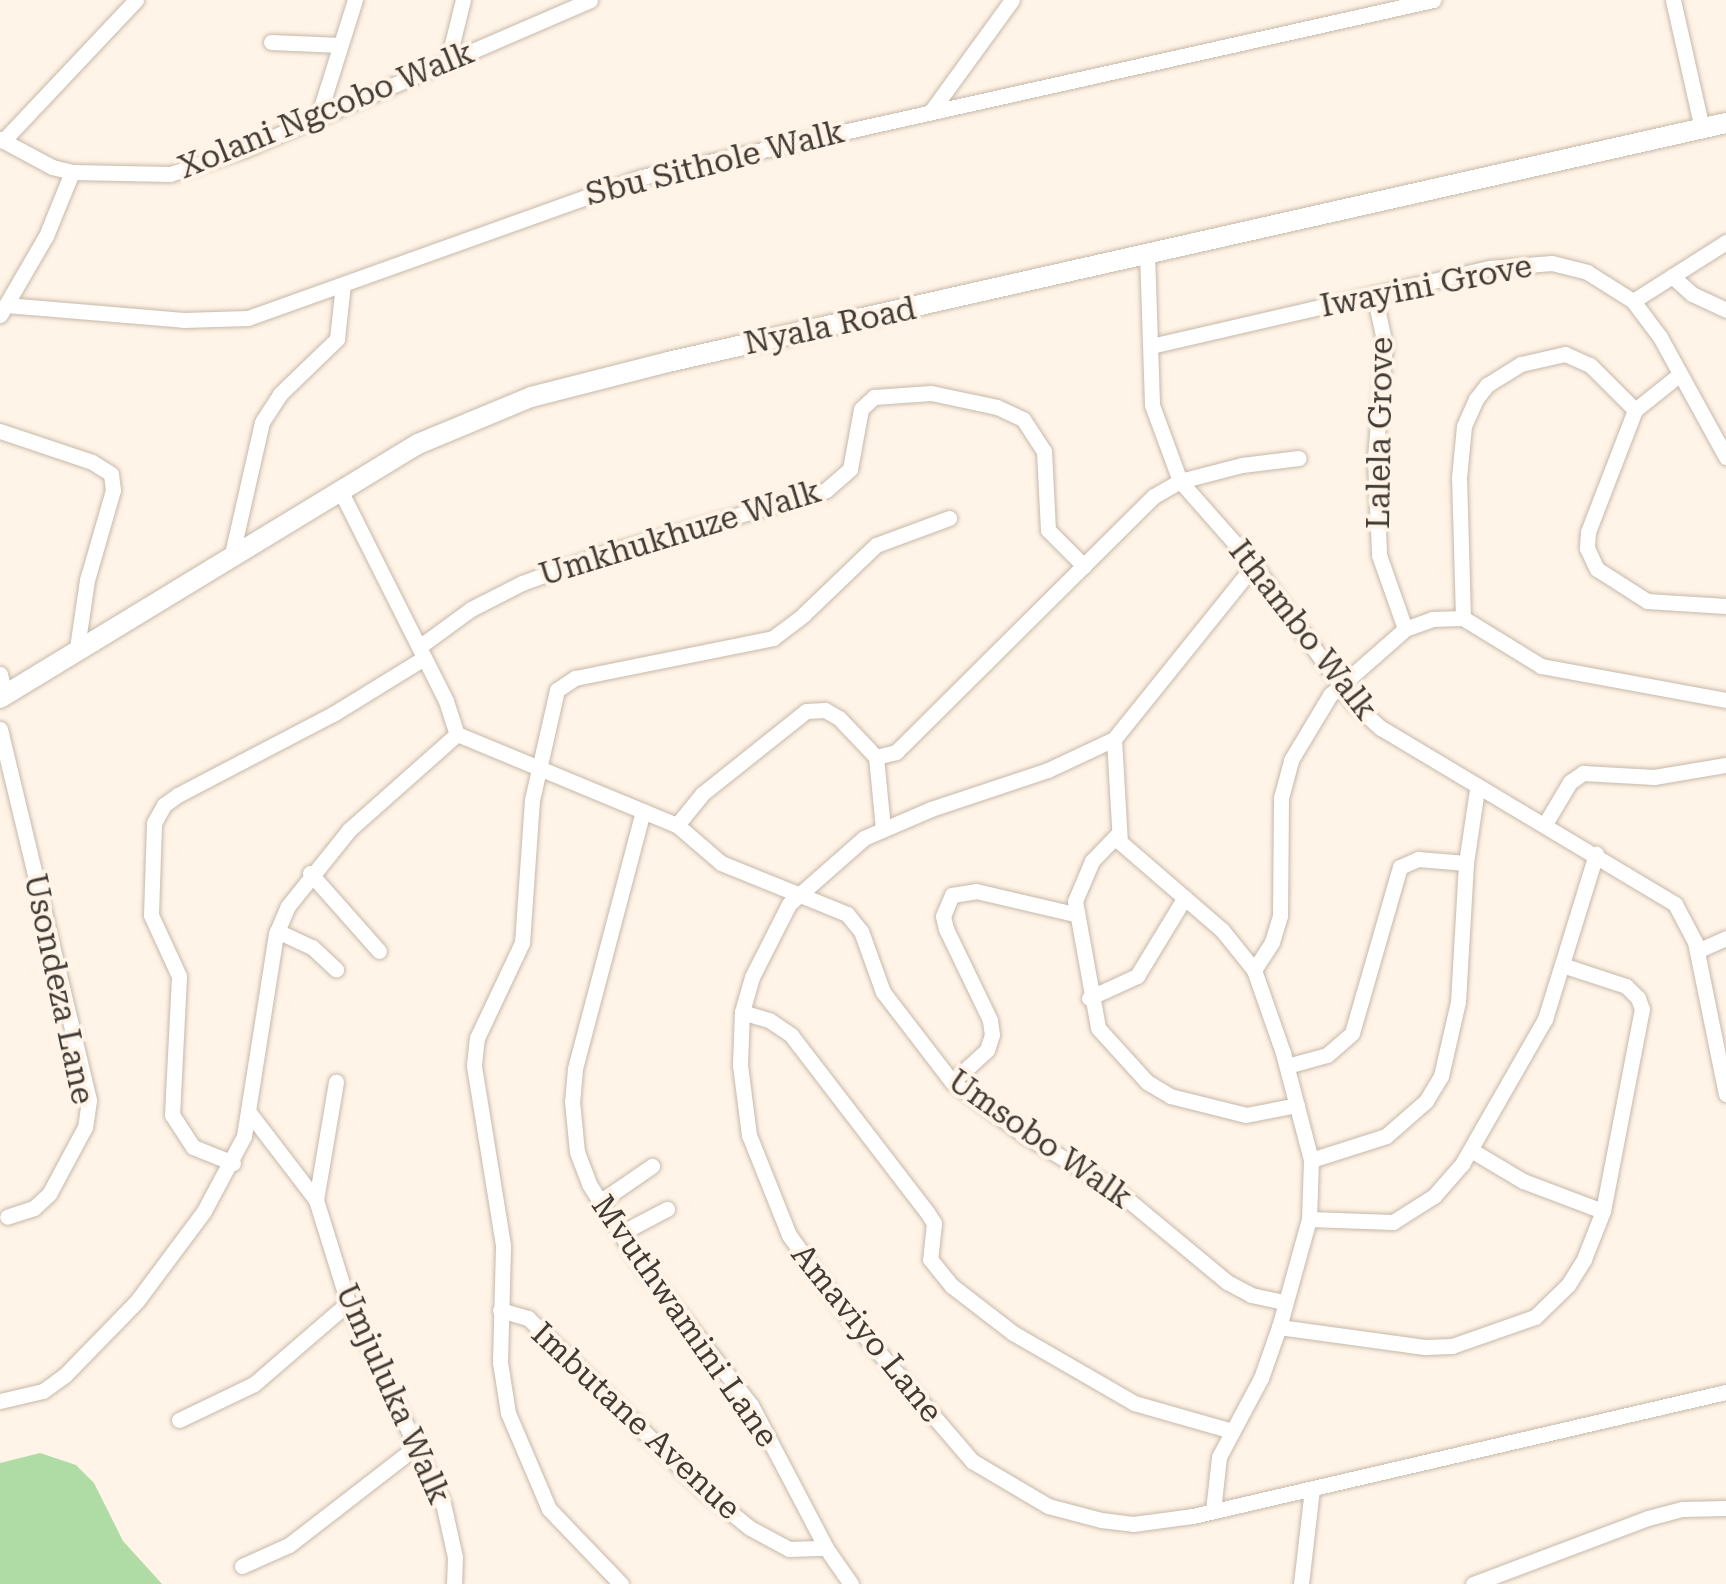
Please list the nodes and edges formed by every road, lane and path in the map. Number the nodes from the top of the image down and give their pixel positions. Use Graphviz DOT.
graph roads {
  1 [pos="136,0"];
  2 [pos="355,0"];
  3 [pos="463,0"];
  4 [pos="590,0"];
  5 [pos="1012,0"];
  6 [pos="1433,0"];
  7 [pos="1673,0"];
  8 [pos="1401,4"];
  9 [pos="271,42"];
  10 [pos="340,45"];
  11 [pos="446,64"];
  12 [pos="932,110"];
  13 [pos="318,117"];
  14 [pos="1726,123"];
  15 [pos="1702,129"];
  16 [pos="1,140"];
  17 [pos="72,172"];
  18 [pos="1726,242"];
  19 [pos="1148,253"];
  20 [pos="1672,276"];
  21 [pos="343,284"];
  22 [pos="1374,294"];
  23 [pos="1633,301"];
  24 [pos="3,310"];
  25 [pos="1726,310"];
  26 [pos="1151,346"];
  27 [pos="1680,374"];
  28 [pos="1636,410"];
  29 [pos="0,431"];
  30 [pos="1726,457"];
  31 [pos="1298,458"];
  32 [pos="1180,482"];
  33 [pos="341,492"];
  34 [pos="950,518"];
  35 [pos="232,554"];
  36 [pos="1254,565"];
  37 [pos="1084,566"];
  38 [pos="1726,606"];
  39 [pos="1463,618"];
  40 [pos="1405,629"];
  41 [pos="77,648"];
  42 [pos="422,653"];
  43 [pos="1341,686"];
  44 [pos="2,689"];
  45 [pos="1726,700"];
  46 [pos="0,729"];
  47 [pos="457,734"];
  48 [pos="1114,738"];
  49 [pos="876,757"];
  50 [pos="1726,765"];
  51 [pos="539,768"];
  52 [pos="1476,789"];
  53 [pos="643,811"];
  54 [pos="676,824"];
  55 [pos="1545,824"];
  56 [pos="883,829"];
  57 [pos="1118,835"];
  58 [pos="1596,854"];
  59 [pos="1466,863"];
  60 [pos="310,873"];
  61 [pos="799,891"];
  62 [pos="1185,898"];
  63 [pos="1074,914"];
  64 [pos="277,931"];
  65 [pos="1726,938"];
  66 [pos="379,951"];
  67 [pos="1697,951"];
  68 [pos="1562,966"];
  69 [pos="336,969"];
  70 [pos="1254,970"];
  71 [pos="1089,998"];
  72 [pos="742,1012"];
  73 [pos="1287,1066"];
  74 [pos="336,1082"];
  75 [pos="952,1082"];
  76 [pos="1726,1094"];
  77 [pos="1297,1105"];
  78 [pos="248,1110"];
  79 [pos="1471,1150"];
  80 [pos="1311,1160"];
  81 [pos="233,1163"];
  82 [pos="652,1166"];
  83 [pos="316,1200"];
  84 [pos="601,1201"];
  85 [pos="667,1210"];
  86 [pos="1603,1211"];
  87 [pos="7,1217"];
  88 [pos="1309,1219"];
  89 [pos="621,1233"];
  90 [pos="1285,1302"];
  91 [pos="348,1303"];
  92 [pos="500,1310"];
  93 [pos="1280,1327"];
  94 [pos="1726,1392"];
  95 [pos="0,1401"];
  96 [pos="180,1420"];
  97 [pos="1232,1431"];
  98 [pos="417,1446"];
  99 [pos="1312,1489"];
  100 [pos="1726,1508"];
  101 [pos="1213,1511"];
  102 [pos="826,1548"];
  103 [pos="242,1566"];
  104 [pos="454,1584"];
  105 [pos="622,1584"];
  106 [pos="851,1584"];
  107 [pos="1301,1584"];
  108 [pos="1473,1584"];
  1 -- 16 [label="street"];
  2 -- 10 [label="street"];
  3 -- 11 [label="street"];
  4 -- 11 [label="street, Xolani Ngcobo Walk"];
  5 -- 12 [label="street"];
  6 -- 8 [label="street, Sbu Sithole Walk"];
  7 -- 15 [label="street"];
  8 -- 12 [label="street, Sbu Sithole Walk"];
  9 -- 10 [label="street"];
  10 -- 13 [label="street"];
  11 -- 13 [label="street, Xolani Ngcobo Walk"];
  12 -- 21 [label="street, Sbu Sithole Walk"];
  13 -- 17 [label="street, Xolani Ngcobo Walk"];
  14 -- 15 [label="street, Nyala Road"];
  15 -- 19 [label="street, Nyala Road"];
  16 -- 17 [label="street, Xolani Ngcobo Walk"];
  17 -- 24 [label="street"];
  18 -- 20 [label="street"];
  19 -- 26 [label="street, Ithambo Walk"];
  19 -- 33 [label="street, Nyala Road"];
  20 -- 23 [label="street"];
  20 -- 25 [label="street"];
  21 -- 24 [label="street, Sbu Sithole Walk"];
  21 -- 35 [label="street"];
  22 -- 23 [label="street, Iwayini Grove"];
  22 -- 26 [label="street, Iwayini Grove"];
  22 -- 40 [label="street, Lalela Grove"];
  23 -- 27 [label="street, Iwayini Grove"];
  26 -- 32 [label="street, Ithambo Walk"];
  27 -- 28 [label="street"];
  27 -- 30 [label="street, Iwayini Grove"];
  28 -- 38 [label="street"];
  28 -- 39 [label="street"];
  29 -- 41 [label="street"];
  31 -- 32 [label="street"];
  32 -- 36 [label="street, Ithambo Walk"];
  32 -- 37 [label="street"];
  33 -- 35 [label="street, Nyala Road"];
  33 -- 42 [label="street"];
  34 -- 51 [label="street"];
  35 -- 41 [label="street, Nyala Road"];
  36 -- 43 [label="street, Ithambo Walk"];
  36 -- 48 [label="street, Amaviyo Lane"];
  37 -- 42 [label="street, Umkhukhuze Walk"];
  37 -- 49 [label="street"];
  39 -- 40 [label="street"];
  39 -- 45 [label="street"];
  40 -- 43 [label="street"];
  41 -- 44 [label="street, Nyala Road"];
  42 -- 47 [label="street"];
  42 -- 81 [label="street, Umkhukhuze Walk"];
  43 -- 52 [label="street, Ithambo Walk"];
  43 -- 70 [label="street"];
  46 -- 87 [label="street, Usondeza Lane"];
  47 -- 51 [label="street, Umsobo Walk"];
  47 -- 60 [label="street"];
  48 -- 56 [label="street, Amaviyo Lane"];
  48 -- 57 [label="street"];
  49 -- 54 [label="street"];
  49 -- 56 [label="street"];
  50 -- 55 [label="street"];
  51 -- 53 [label="street, Umsobo Walk"];
  51 -- 92 [label="street"];
  52 -- 55 [label="street, Ithambo Walk"];
  52 -- 59 [label="street"];
  53 -- 54 [label="street, Umsobo Walk"];
  53 -- 84 [label="street, Mvuthwamini Lane"];
  54 -- 61 [label="street, Umsobo Walk"];
  55 -- 58 [label="street, Ithambo Walk"];
  56 -- 61 [label="street, Amaviyo Lane"];
  57 -- 62 [label="street"];
  57 -- 63 [label="street"];
  58 -- 67 [label="street, Ithambo Walk"];
  58 -- 68 [label="street"];
  59 -- 73 [label="street"];
  59 -- 80 [label="street"];
  60 -- 64 [label="street"];
  60 -- 66 [label="street"];
  61 -- 72 [label="street, Amaviyo Lane"];
  61 -- 75 [label="street, Umsobo Walk"];
  62 -- 70 [label="street"];
  62 -- 71 [label="street"];
  63 -- 71 [label="street"];
  63 -- 75 [label="street"];
  64 -- 69 [label="street"];
  64 -- 78 [label="street"];
  65 -- 67 [label="street"];
  67 -- 76 [label="street, Ithambo Walk"];
  68 -- 79 [label="street"];
  68 -- 86 [label="street"];
  70 -- 73 [label="street"];
  71 -- 77 [label="street"];
  72 -- 97 [label="street"];
  72 -- 101 [label="street, Amaviyo Lane"];
  73 -- 77 [label="street"];
  74 -- 83 [label="street"];
  75 -- 90 [label="street, Umsobo Walk"];
  77 -- 80 [label="street"];
  78 -- 81 [label="street"];
  78 -- 83 [label="street, Umjuluka Walk"];
  79 -- 86 [label="street"];
  79 -- 88 [label="street"];
  80 -- 88 [label="street"];
  81 -- 95 [label="street"];
  82 -- 84 [label="street"];
  83 -- 91 [label="street, Umjuluka Walk"];
  84 -- 89 [label="street, Mvuthwamini Lane"];
  85 -- 89 [label="street"];
  86 -- 93 [label="street"];
  88 -- 90 [label="street"];
  89 -- 102 [label="street, Mvuthwamini Lane"];
  90 -- 93 [label="street"];
  91 -- 96 [label="street"];
  91 -- 98 [label="street, Umjuluka Walk"];
  92 -- 102 [label="street, Imbutane Avenue"];
  92 -- 105 [label="street"];
  93 -- 97 [label="street"];
  94 -- 99 [label="street, Amaviyo Lane"];
  97 -- 101 [label="street"];
  98 -- 103 [label="street"];
  98 -- 104 [label="street, Umjuluka Walk"];
  99 -- 101 [label="street, Amaviyo Lane"];
  99 -- 107 [label="street"];
  100 -- 108 [label="street"];
  102 -- 106 [label="street, Mvuthwamini Lane"];
}
